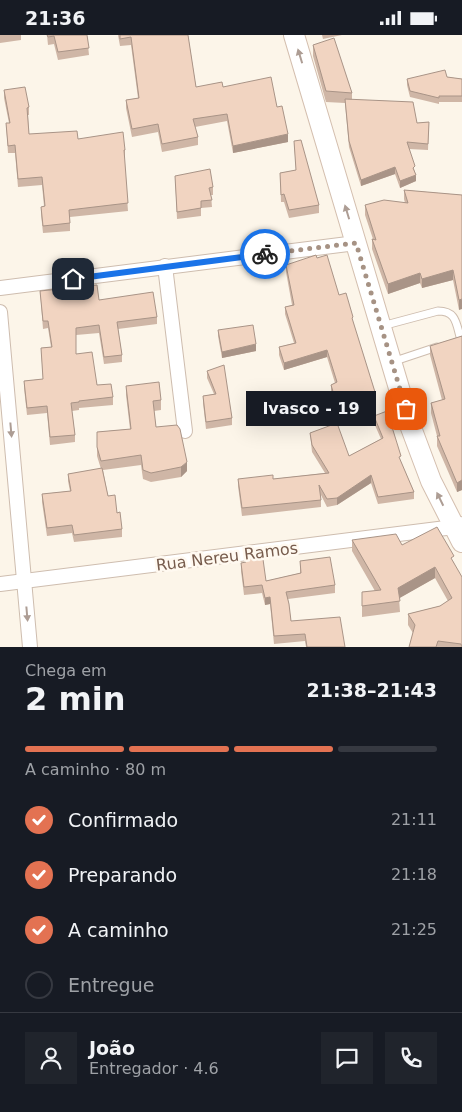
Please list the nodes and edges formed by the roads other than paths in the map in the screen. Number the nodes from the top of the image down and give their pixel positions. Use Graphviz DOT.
graph roads {
  1 [pos="294,35"];
  2 [pos="356,243"];
  3 [pos="165,266"];
  4 [pos="0,288"];
  5 [pos="0,312"];
  6 [pos="381,327"];
  7 [pos="461,339"];
  8 [pos="452,342"];
  9 [pos="444,345"];
  10 [pos="392,362"];
  11 [pos="185,431"];
  12 [pos="459,531"];
  13 [pos="24,582"];
  14 [pos="0,584"];
  15 [pos="30,647"];
  2 -- 1 [label="main road, one-way"];
  2 -- 3 [label="street"];
  2 -- 6 [label="main road"];
  3 -- 4 [label="street"];
  3 -- 11 [label="street"];
  5 -- 13 [label="street, one-way"];
  6 -- 7 [label="lane"];
  6 -- 10 [label="main road"];
  7 -- 8 [label="lane"];
  9 -- 10 [label="lane"];
  12 -- 10 [label="main road, one-way"];
  12 -- 13 [label="street, Rua Nereu Ramos"];
  13 -- 14 [label="street, Rua Nereu Ramos"];
  13 -- 15 [label="street, one-way"];
}
